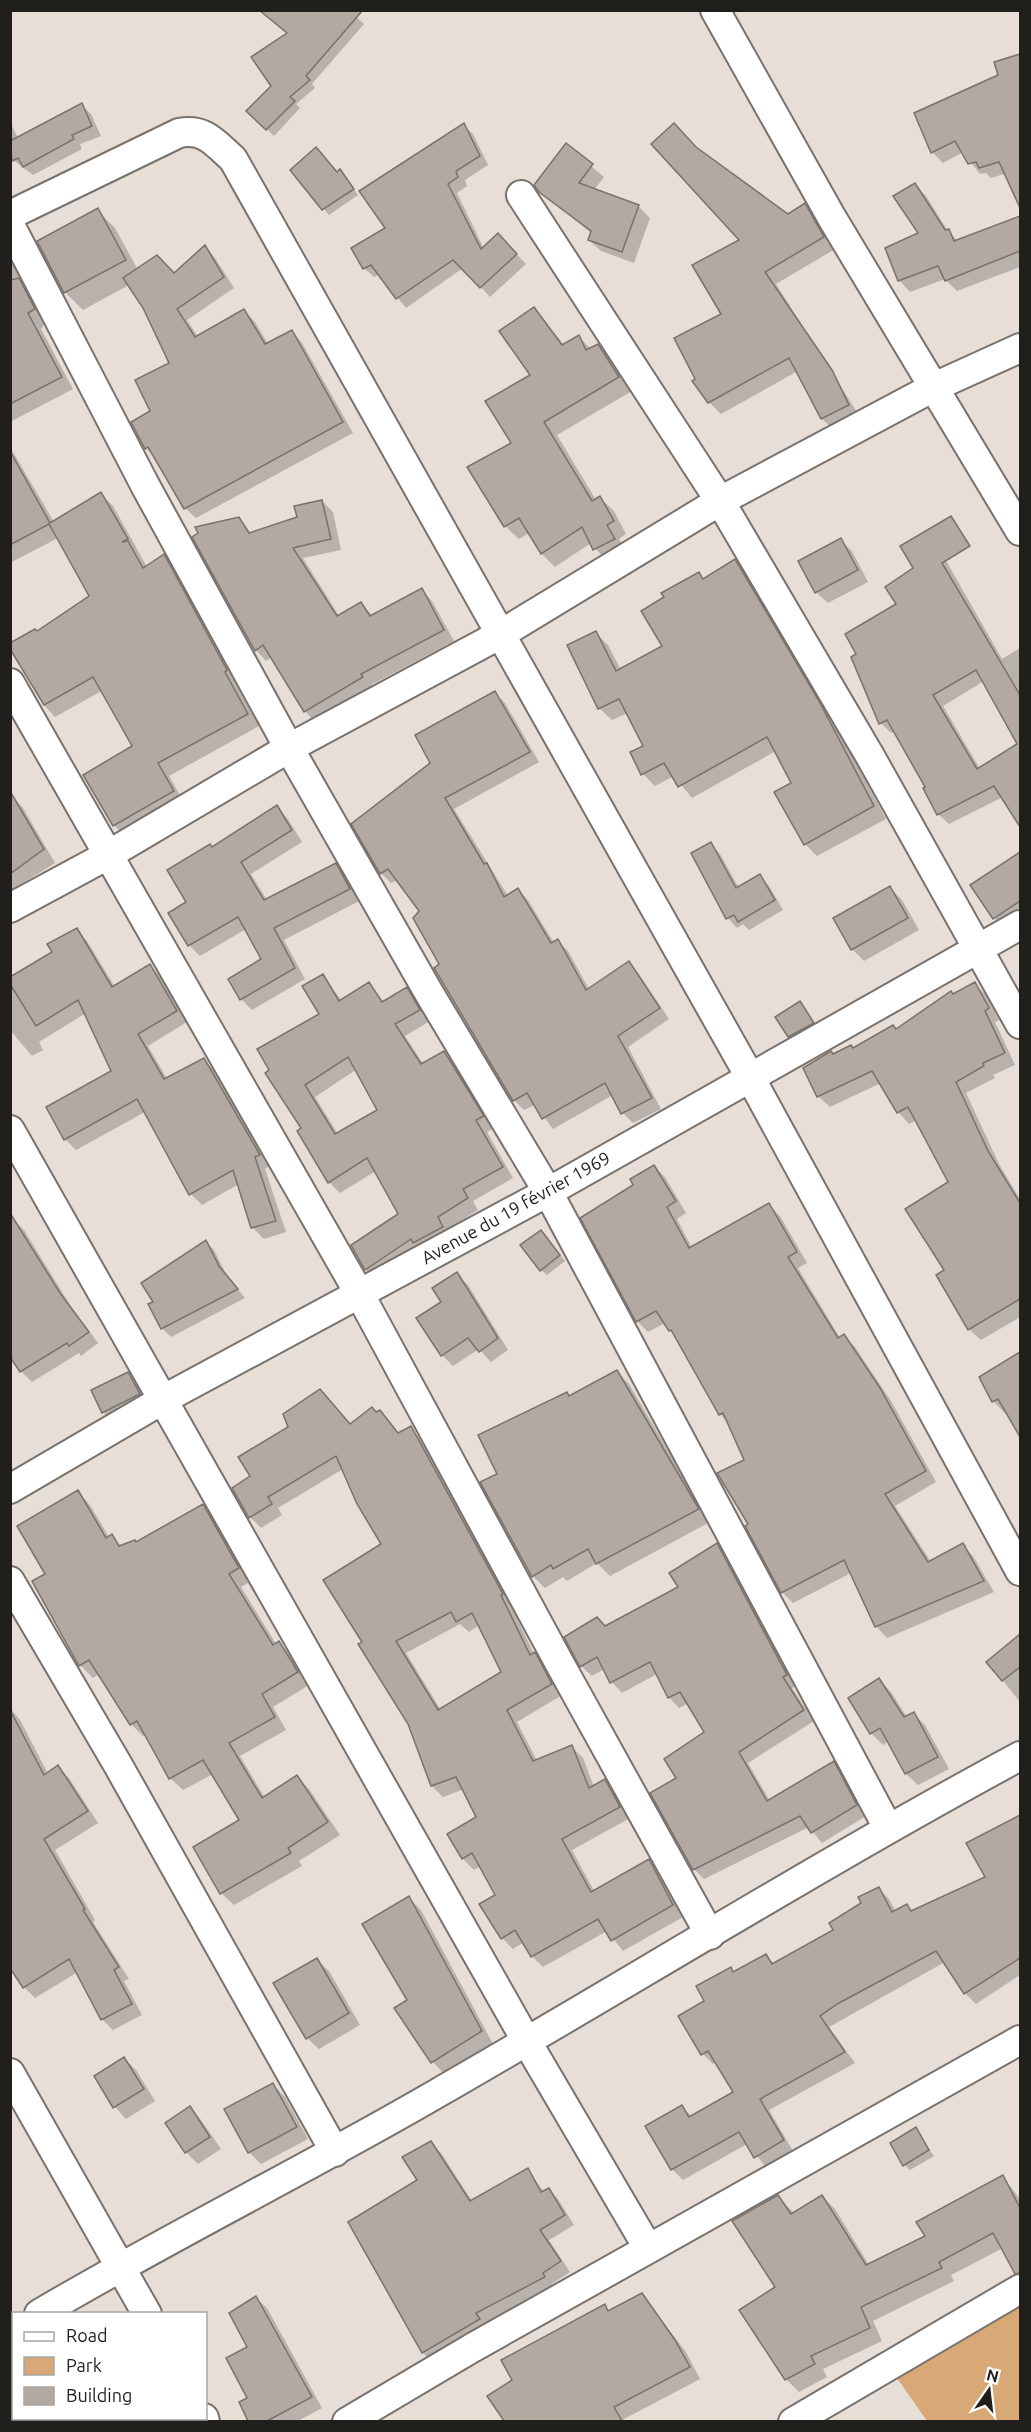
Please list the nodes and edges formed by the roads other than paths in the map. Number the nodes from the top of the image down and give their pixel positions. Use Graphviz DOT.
graph roads {
  1 [pos="715,10"];
  2 [pos="521,195"];
  3 [pos="10,215"];
  4 [pos="10,225"];
  5 [pos="1020,348"];
  6 [pos="934,387"];
  7 [pos="720,501"];
  8 [pos="1020,531"];
  9 [pos="501,634"];
  10 [pos="10,683"];
  11 [pos="289,748"];
  12 [pos="108,855"];
  13 [pos="10,908"];
  14 [pos="1020,925"];
  15 [pos="979,949"];
  16 [pos="1020,1024"];
  17 [pos="750,1077"];
  18 [pos="10,1130"];
  19 [pos="548,1192"];
  20 [pos="359,1293"];
  21 [pos="164,1399"];
  22 [pos="10,1489"];
  23 [pos="1020,1571"];
  24 [pos="10,1581"];
  25 [pos="1020,1756"];
  26 [pos="888,1828"];
  27 [pos="710,1935"];
  28 [pos="1020,2040"];
  29 [pos="527,2042"];
  30 [pos="10,2073"];
  31 [pos="335,2152"];
  32 [pos="648,2248"];
  33 [pos="122,2265"];
  34 [pos="1020,2289"];
  35 [pos="41,2312"];
  36 [pos="146,2312"];
  37 [pos="347,2421"];
  38 [pos="793,2421"];
  1 -- 6 [label="street"];
  2 -- 7 [label="street"];
  3 -- 9 [label="street"];
  4 -- 11 [label="street"];
  5 -- 6 [label="street"];
  6 -- 7 [label="street"];
  6 -- 8 [label="street"];
  7 -- 9 [label="street"];
  7 -- 15 [label="street"];
  9 -- 11 [label="street"];
  9 -- 17 [label="street"];
  10 -- 12 [label="street"];
  11 -- 12 [label="street"];
  11 -- 19 [label="street"];
  12 -- 13 [label="street"];
  12 -- 20 [label="street"];
  14 -- 15 [label="street, Avenue du 19 février 1969"];
  15 -- 16 [label="street"];
  15 -- 17 [label="street, Avenue du 19 février 1969"];
  17 -- 19 [label="street, Avenue du 19 février 1969"];
  17 -- 23 [label="street"];
  18 -- 21 [label="street"];
  19 -- 20 [label="street, Avenue du 19 février 1969"];
  19 -- 26 [label="street"];
  20 -- 21 [label="street, Avenue du 19 février 1969"];
  20 -- 27 [label="street"];
  21 -- 22 [label="street, Avenue du 19 février 1969"];
  21 -- 29 [label="street"];
  24 -- 31 [label="street"];
  25 -- 26 [label="street"];
  26 -- 27 [label="street"];
  27 -- 29 [label="street"];
  28 -- 32 [label="street"];
  29 -- 31 [label="street"];
  29 -- 32 [label="street"];
  30 -- 33 [label="street"];
  31 -- 33 [label="street"];
  32 -- 37 [label="street"];
  33 -- 35 [label="street"];
  33 -- 36 [label="street"];
  34 -- 38 [label="street"];
}
